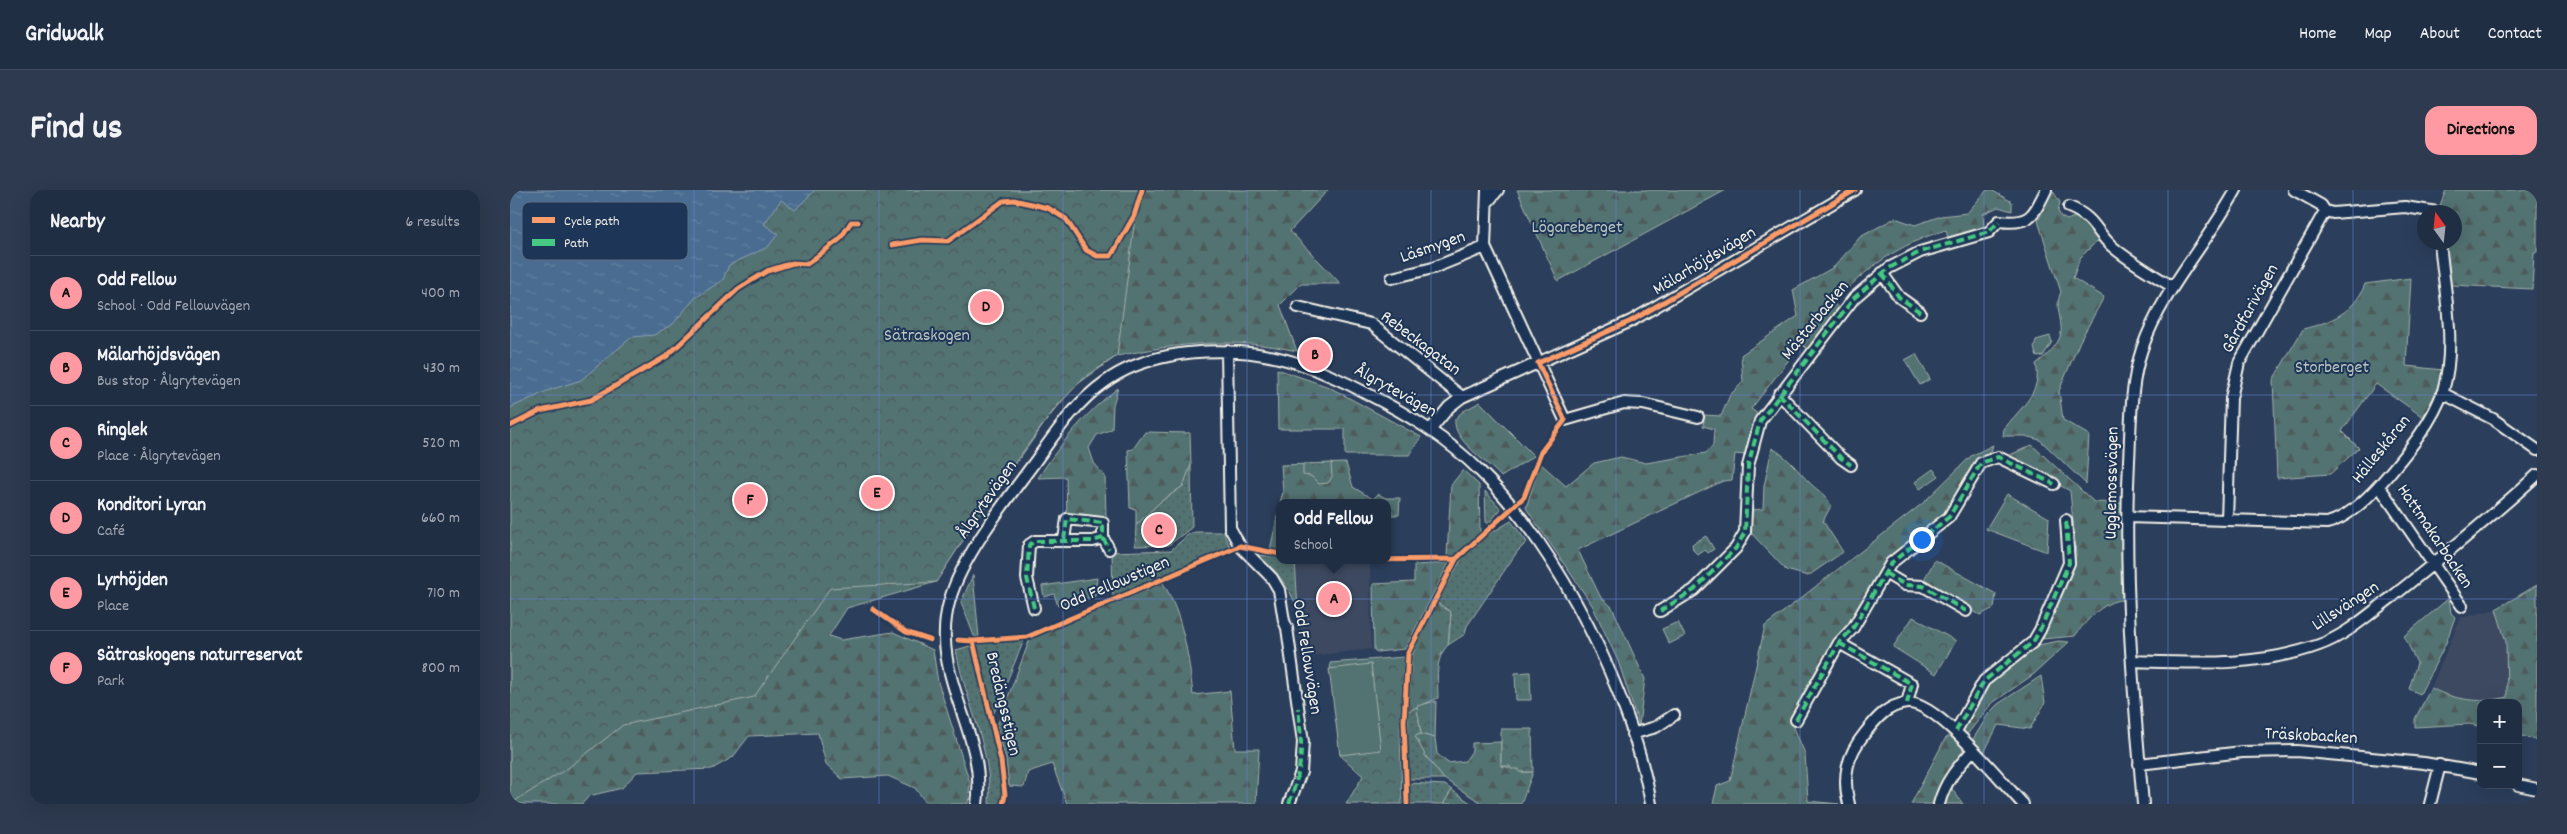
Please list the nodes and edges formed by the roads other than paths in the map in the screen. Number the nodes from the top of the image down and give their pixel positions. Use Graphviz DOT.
graph roads {
  1 [pos="1487,190"];
  2 [pos="1498,190"];
  3 [pos="1855,190"];
  4 [pos="2046,190"];
  5 [pos="2236,190"];
  6 [pos="2294,190"];
  7 [pos="1487,203"];
  8 [pos="2069,207"];
  9 [pos="2417,209"];
  10 [pos="2325,211"];
  11 [pos="1485,247"];
  12 [pos="2441,250"];
  13 [pos="1882,273"];
  14 [pos="1392,278"];
  15 [pos="2173,287"];
  16 [pos="1298,307"];
  17 [pos="1920,312"];
  18 [pos="1227,351"];
  19 [pos="1538,363"];
  20 [pos="2442,393"];
  21 [pos="1779,394"];
  22 [pos="1462,397"];
  23 [pos="1698,417"];
  24 [pos="1431,429"];
  25 [pos="2537,450"];
  26 [pos="1851,465"];
  27 [pos="2537,475"];
  28 [pos="2054,484"];
  29 [pos="2379,486"];
  30 [pos="2127,517"];
  31 [pos="2066,520"];
  32 [pos="2227,520"];
  33 [pos="1103,538"];
  34 [pos="1064,540"];
  35 [pos="1108,549"];
  36 [pos="2434,564"];
  37 [pos="1885,573"];
  38 [pos="2462,606"];
  39 [pos="1034,608"];
  40 [pos="1660,611"];
  41 [pos="1966,611"];
  42 [pos="1839,643"];
  43 [pos="2132,661"];
  44 [pos="1907,703"];
  45 [pos="1674,715"];
  46 [pos="1796,720"];
  47 [pos="1956,731"];
  48 [pos="1632,734"];
  49 [pos="1973,750"];
  50 [pos="2139,764"];
  51 [pos="2440,765"];
  52 [pos="2477,772"];
  53 [pos="2522,786"];
  54 [pos="2537,789"];
  55 [pos="978,804"];
  56 [pos="1289,804"];
  57 [pos="1650,804"];
  58 [pos="1850,804"];
  59 [pos="1939,804"];
  60 [pos="2023,804"];
  61 [pos="2143,804"];
  62 [pos="2430,804"];
  1 -- 7 [label="street"];
  2 -- 7 [label="street"];
  3 -- 19 [label="street, Mälarhöjdsvägen"];
  4 -- 13 [label="street, Mästarbacken"];
  5 -- 15 [label="street, Ugglemossvägen"];
  6 -- 10 [label="street"];
  7 -- 11 [label="street"];
  8 -- 15 [label="street"];
  9 -- 10 [label="street"];
  10 -- 32 [label="street, Gårdfarivägen"];
  11 -- 14 [label="street, Läsmygen"];
  11 -- 19 [label="street"];
  12 -- 20 [label="street, Hälleskåran"];
  13 -- 17 [label="street"];
  13 -- 21 [label="street, Mästarbacken"];
  15 -- 30 [label="street, Ugglemossvägen"];
  16 -- 22 [label="street, Rebeckagatan"];
  18 -- 24 [label="street, Ålgrytevägen"];
  18 -- 55 [label="street, Ålgrytevägen"];
  18 -- 56 [label="street, Odd Fellowvägen"];
  19 -- 22 [label="street, Mälarhöjdsvägen"];
  19 -- 23 [label="street"];
  20 -- 25 [label="street"];
  20 -- 29 [label="street, Hälleskåran"];
  21 -- 26 [label="street"];
  21 -- 40 [label="street, Mästarbacken"];
  22 -- 24 [label="street, Mälarhöjdsvägen"];
  24 -- 48 [label="street, Ålgrytevägen"];
  27 -- 36 [label="street, Lillsvängen"];
  28 -- 37 [label="street"];
  29 -- 32 [label="street, Hälleskåran"];
  29 -- 36 [label="street, Hattmakarbacken"];
  30 -- 32 [label="street, Hälleskåran"];
  30 -- 43 [label="street, Ugglemossvägen"];
  31 -- 47 [label="street"];
  33 -- 34 [label="street"];
  33 -- 34 [label="street"];
  33 -- 35 [label="street"];
  34 -- 39 [label="street"];
  36 -- 38 [label="street, Hattmakarbacken"];
  36 -- 43 [label="street, Lillsvängen"];
  37 -- 41 [label="street"];
  37 -- 42 [label="street"];
  42 -- 44 [label="street"];
  42 -- 46 [label="street"];
  43 -- 50 [label="street, Ugglemossvägen"];
  44 -- 47 [label="street"];
  44 -- 58 [label="street"];
  45 -- 48 [label="street"];
  47 -- 49 [label="street"];
  48 -- 57 [label="street, Ålgrytevägen"];
  49 -- 59 [label="street"];
  49 -- 60 [label="street"];
  50 -- 51 [label="street, Träskobacken"];
  50 -- 61 [label="street, Ugglemossvägen"];
  51 -- 52 [label="street, Träskobacken"];
  51 -- 62 [label="street"];
  53 -- 54 [label="street"];
}
